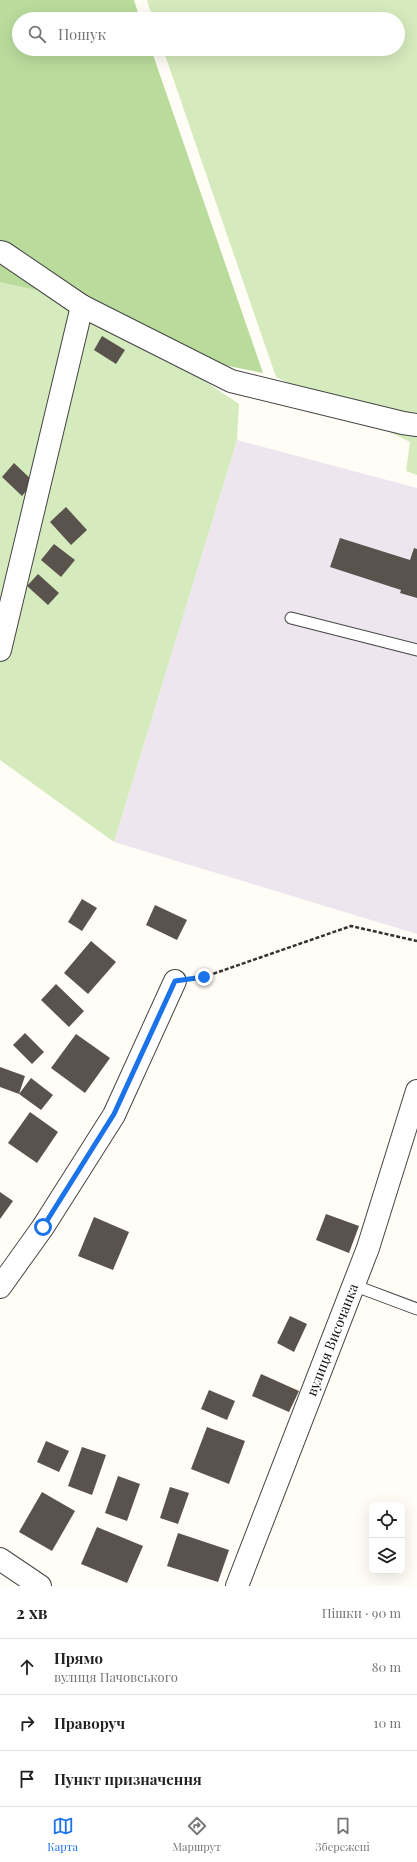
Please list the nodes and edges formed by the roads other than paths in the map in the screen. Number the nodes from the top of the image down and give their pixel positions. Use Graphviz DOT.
graph roads {
  1 [pos="0,252"];
  2 [pos="82,306"];
  3 [pos="417,425"];
  4 [pos="291,618"];
  5 [pos="0,650"];
  6 [pos="417,650"];
  7 [pos="175,981"];
  8 [pos="417,1091"];
  9 [pos="353,1285"];
  10 [pos="0,1287"];
  11 [pos="417,1309"];
  12 [pos="0,1560"];
  13 [pos="40,1586"];
  14 [pos="237,1586"];
  1 -- 2 [label="street"];
  2 -- 3 [label="street"];
  2 -- 5 [label="street"];
  4 -- 6 [label="lane"];
  7 -- 10 [label="street"];
  8 -- 9 [label="street, вулиця Височанка"];
  9 -- 11 [label="lane"];
  9 -- 14 [label="street, вулиця Височанка"];
  12 -- 13 [label="street"];
}
